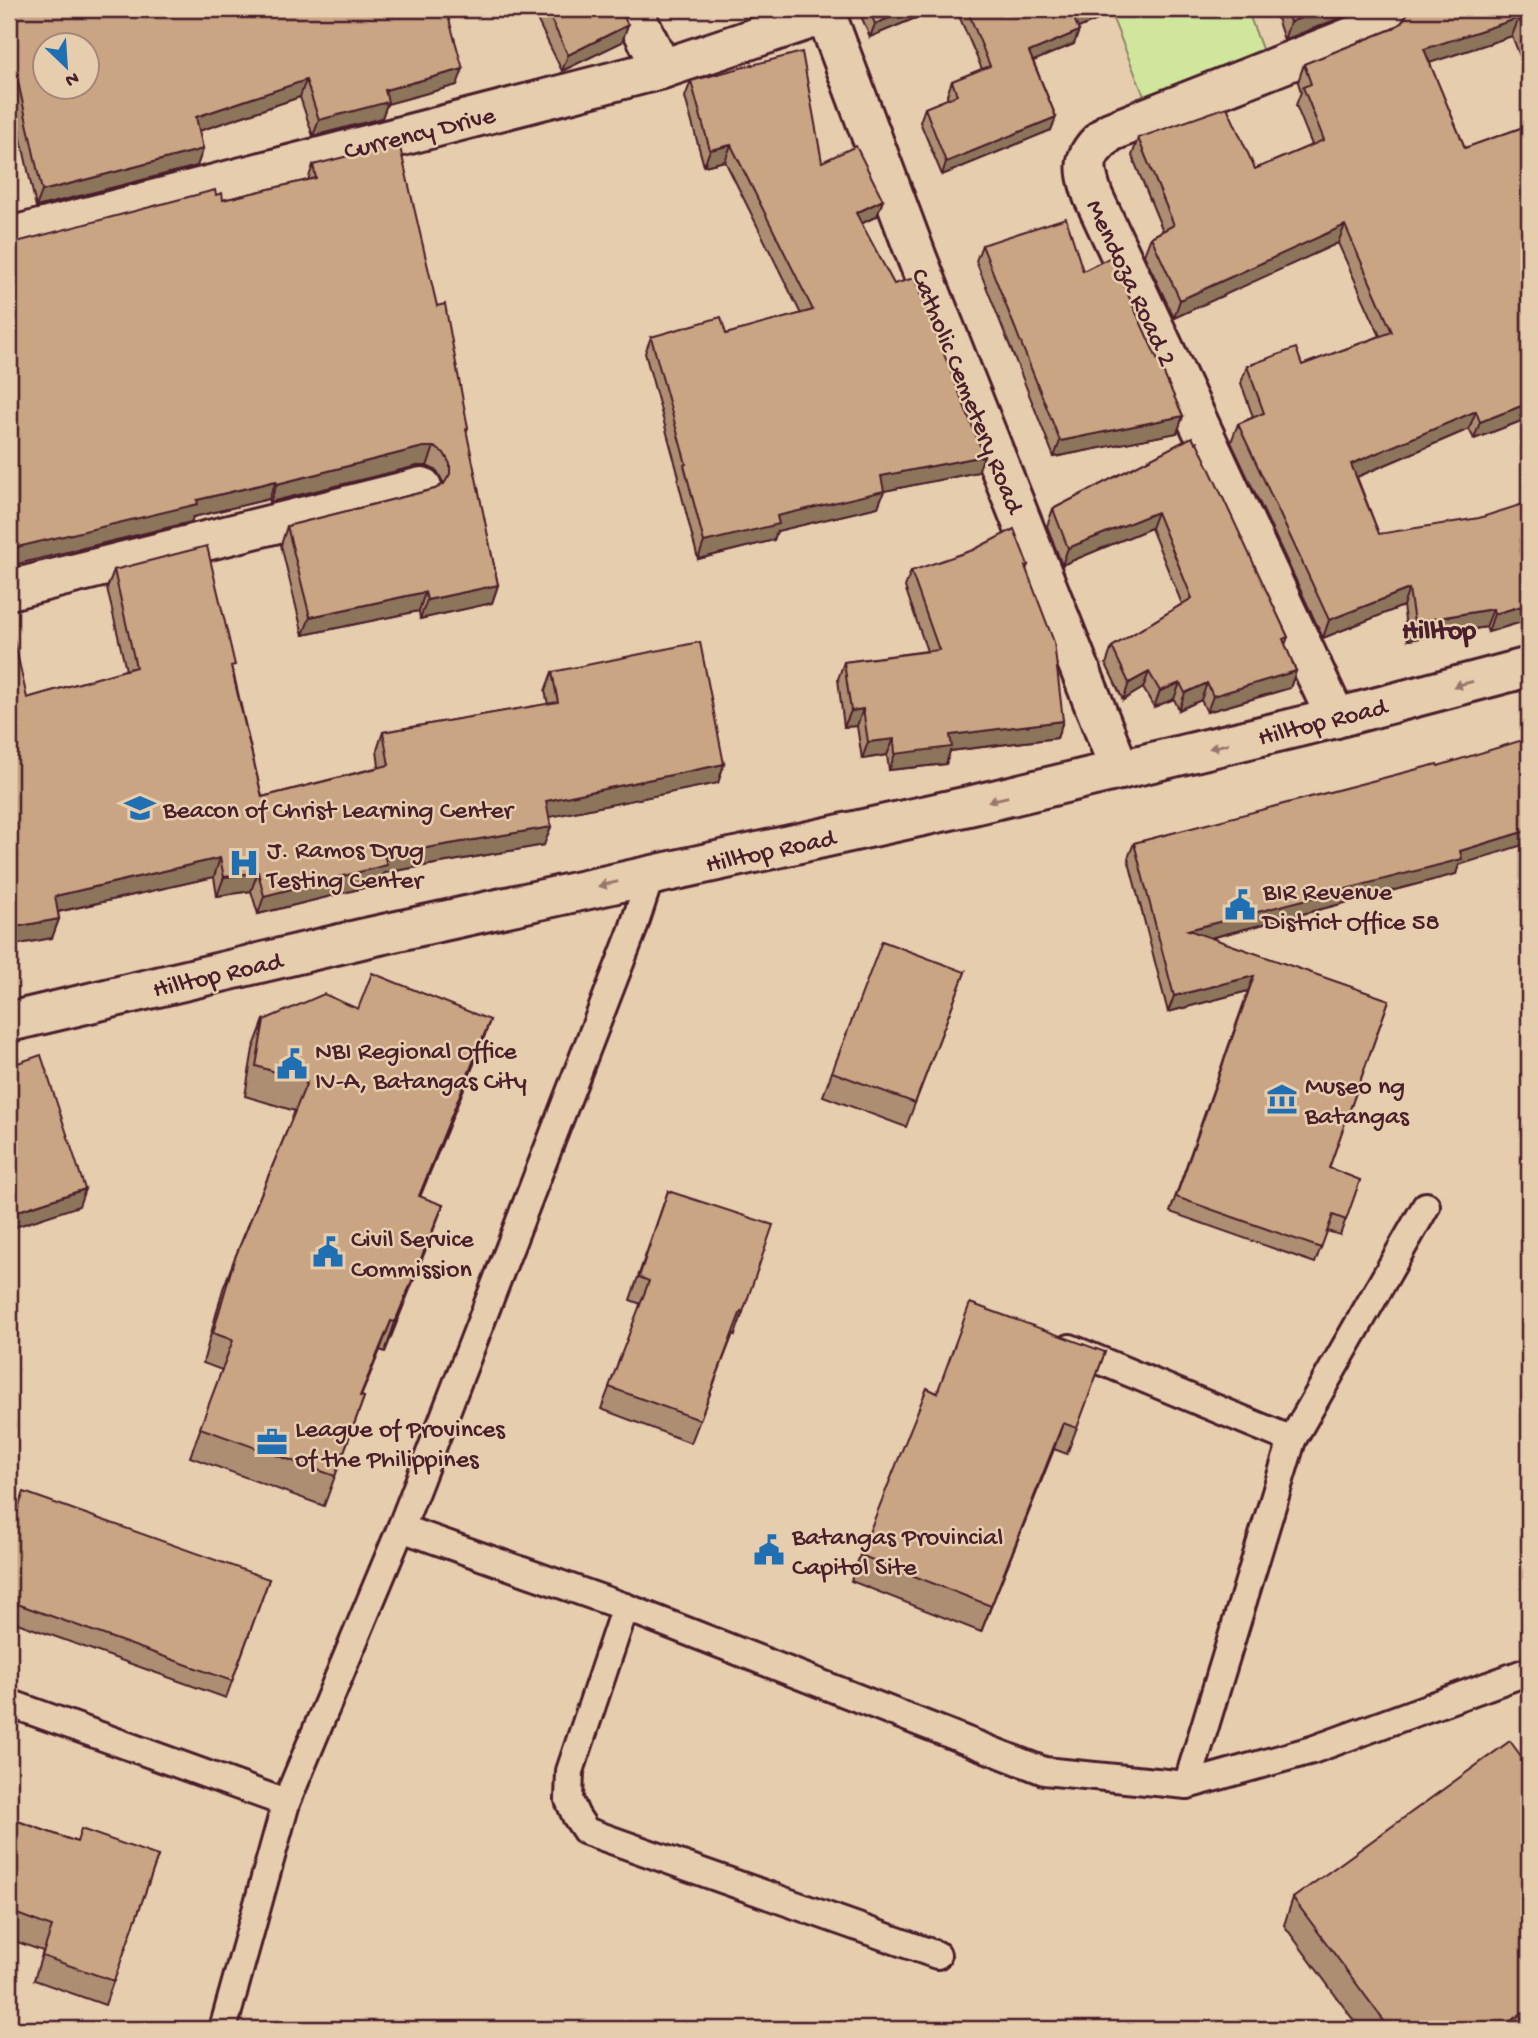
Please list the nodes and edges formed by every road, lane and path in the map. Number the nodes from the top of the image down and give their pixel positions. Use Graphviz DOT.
graph roads {
  1 [pos="632,9"];
  2 [pos="1391,9"];
  3 [pos="825,11"];
  4 [pos="662,69"];
  5 [pos="9,237"];
  6 [pos="422,486"];
  7 [pos="10,584"];
  8 [pos="1529,667"];
  9 [pos="1336,718"];
  10 [pos="1120,770"];
  11 [pos="651,874"];
  12 [pos="9,1022"];
  13 [pos="1426,1206"];
  14 [pos="1047,1339"];
  15 [pos="1292,1440"];
  16 [pos="401,1528"];
  17 [pos="625,1607"];
  18 [pos="1529,1671"];
  19 [pos="9,1703"];
  20 [pos="1187,1785"];
  21 [pos="286,1802"];
  22 [pos="937,1955"];
  23 [pos="223,2029"];
  1 -- 4 [label="street"];
  2 -- 9 [label="street, Mendoza Road 2"];
  3 -- 4 [label="street, Currency Drive"];
  3 -- 10 [label="street, Catholic Cemetery Road"];
  4 -- 5 [label="street, Currency Drive"];
  6 -- 7 [label="street"];
  8 -- 9 [label="street, Hilltop Road, one-way"];
  9 -- 10 [label="street, Hilltop Road, one-way"];
  10 -- 11 [label="street, Hilltop Road, one-way"];
  11 -- 12 [label="street, Hilltop Road, one-way"];
  11 -- 16 [label="lane"];
  13 -- 15 [label="lane"];
  14 -- 15 [label="lane"];
  15 -- 20 [label="lane"];
  16 -- 17 [label="lane"];
  16 -- 21 [label="lane"];
  17 -- 20 [label="lane"];
  17 -- 22 [label="lane"];
  18 -- 20 [label="lane"];
  19 -- 21 [label="lane"];
  21 -- 23 [label="lane"];
}
